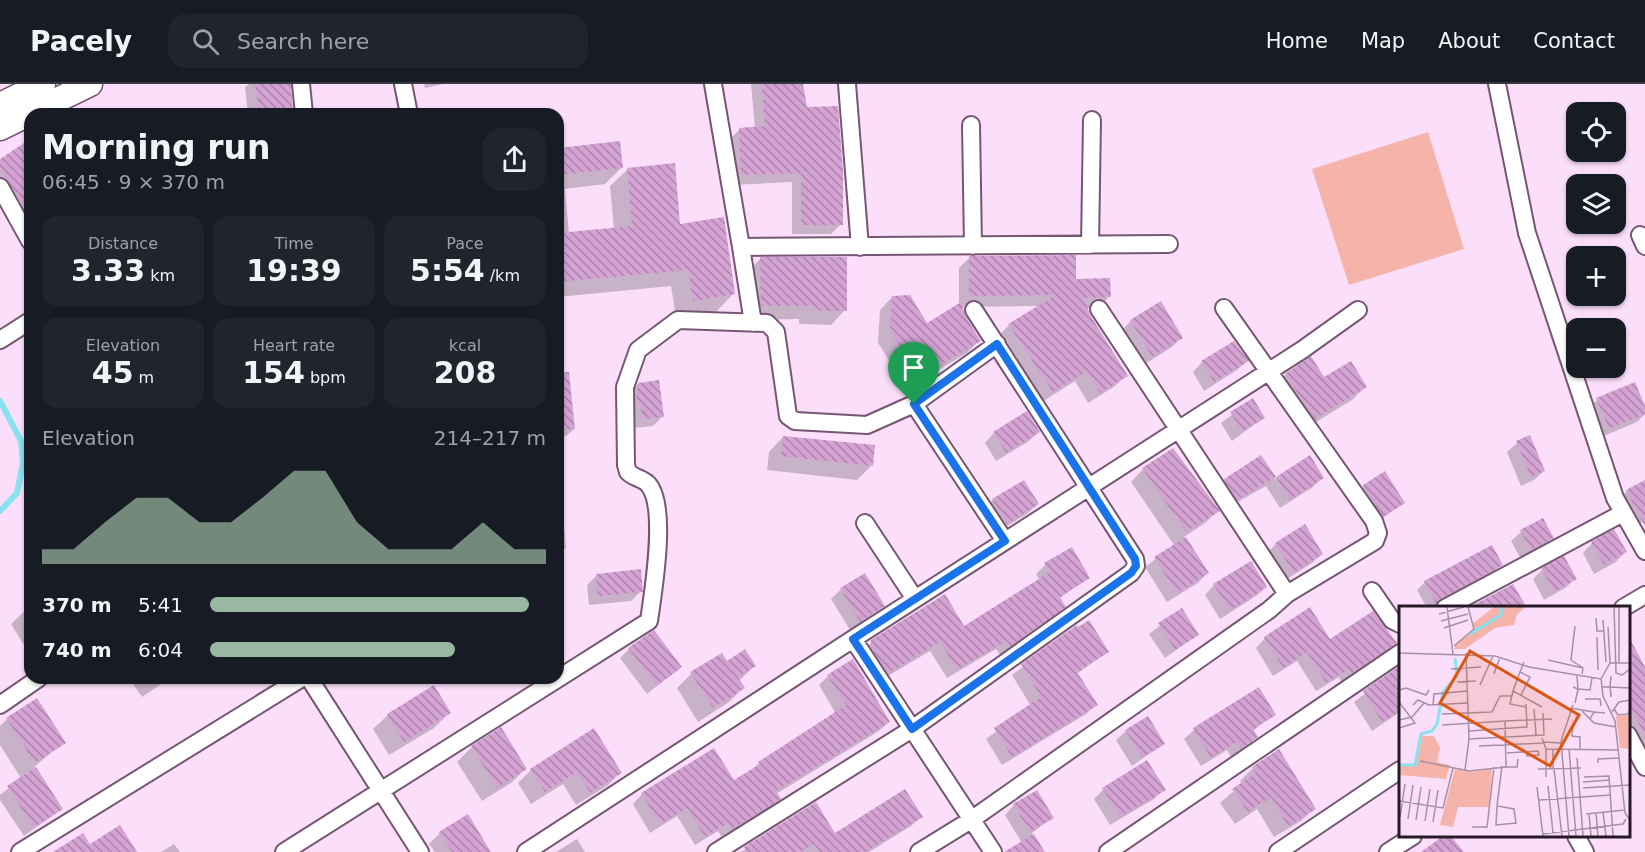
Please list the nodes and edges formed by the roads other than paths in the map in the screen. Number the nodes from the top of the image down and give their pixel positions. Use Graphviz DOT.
graph roads {
  1 [pos="43,84"];
  2 [pos="90,84"];
  3 [pos="302,84"];
  4 [pos="403,84"];
  5 [pos="713,84"];
  6 [pos="847,84"];
  7 [pos="1497,84"];
  8 [pos="0,105"];
  9 [pos="41,108"];
  10 [pos="304,108"];
  11 [pos="408,108"];
  12 [pos="24,116"];
  13 [pos="1092,120"];
  14 [pos="971,125"];
  15 [pos="0,128"];
  16 [pos="0,187"];
  17 [pos="24,230"];
  18 [pos="1169,244"];
  19 [pos="1090,245"];
  20 [pos="973,246"];
  21 [pos="741,247"];
  22 [pos="860,247"];
  23 [pos="1224,308"];
  24 [pos="1099,309"];
  25 [pos="974,310"];
  26 [pos="1358,310"];
  27 [pos="753,323"];
  28 [pos="24,325"];
  29 [pos="0,340"];
  30 [pos="997,344"];
  31 [pos="1268,372"];
  32 [pos="914,404"];
  33 [pos="1179,430"];
  34 [pos="1089,487"];
  35 [pos="1623,513"];
  36 [pos="865,523"];
  37 [pos="1005,541"];
  38 [pos="1645,551"];
  39 [pos="1372,591"];
  40 [pos="1287,594"];
  41 [pos="1645,595"];
  42 [pos="915,600"];
  43 [pos="1449,606"];
  44 [pos="1626,606"];
  45 [pos="1399,623"];
  46 [pos="853,639"];
  47 [pos="1399,654"];
  48 [pos="564,675"];
  49 [pos="30,684"];
  50 [pos="292,684"];
  51 [pos="313,684"];
  52 [pos="550,684"];
  53 [pos="0,705"];
  54 [pos="912,729"];
  55 [pos="1630,737"];
  56 [pos="1645,767"];
  57 [pos="1399,771"];
  58 [pos="381,791"];
  59 [pos="971,820"];
  60 [pos="1411,837"];
  61 [pos="1577,837"];
  62 [pos="1282,851"];
  63 [pos="20,852"];
  64 [pos="284,852"];
  65 [pos="420,852"];
  66 [pos="525,852"];
  67 [pos="716,852"];
  68 [pos="919,852"];
  69 [pos="993,852"];
  70 [pos="1108,852"];
  71 [pos="1388,852"];
  72 [pos="1585,852"];
  1 -- 8 [label="main road"];
  2 -- 9 [label="main road"];
  3 -- 10 [label="street"];
  4 -- 11 [label="street"];
  5 -- 21 [label="street"];
  6 -- 22 [label="street"];
  7 -- 35 [label="street"];
  12 -- 15 [label="main road"];
  13 -- 19 [label="street"];
  14 -- 20 [label="street"];
  16 -- 17 [label="street"];
  18 -- 19 [label="street"];
  19 -- 20 [label="street"];
  20 -- 22 [label="street"];
  21 -- 22 [label="street"];
  21 -- 27 [label="street"];
  23 -- 31 [label="street"];
  24 -- 33 [label="street"];
  25 -- 30 [label="street"];
  26 -- 31 [label="street"];
  27 -- 32 [label="street"];
  27 -- 48 [label="street"];
  28 -- 29 [label="street"];
  30 -- 32 [label="street"];
  30 -- 34 [label="street"];
  31 -- 33 [label="street"];
  31 -- 40 [label="street"];
  32 -- 37 [label="street"];
  33 -- 34 [label="street"];
  33 -- 40 [label="street"];
  34 -- 37 [label="street"];
  34 -- 54 [label="street"];
  35 -- 38 [label="street"];
  35 -- 43 [label="street"];
  36 -- 42 [label="street"];
  37 -- 42 [label="street"];
  39 -- 45 [label="street"];
  40 -- 59 [label="street"];
  41 -- 44 [label="street"];
  42 -- 46 [label="street"];
  46 -- 54 [label="street"];
  46 -- 66 [label="street"];
  47 -- 70 [label="street"];
  49 -- 53 [label="street"];
  50 -- 63 [label="street"];
  51 -- 58 [label="street"];
  52 -- 58 [label="street"];
  54 -- 59 [label="street"];
  54 -- 67 [label="street"];
  55 -- 56 [label="street"];
  57 -- 62 [label="street"];
  58 -- 64 [label="street"];
  58 -- 65 [label="street"];
  59 -- 68 [label="street"];
  59 -- 69 [label="street"];
  60 -- 71 [label="street"];
  61 -- 72 [label="street"];
}
